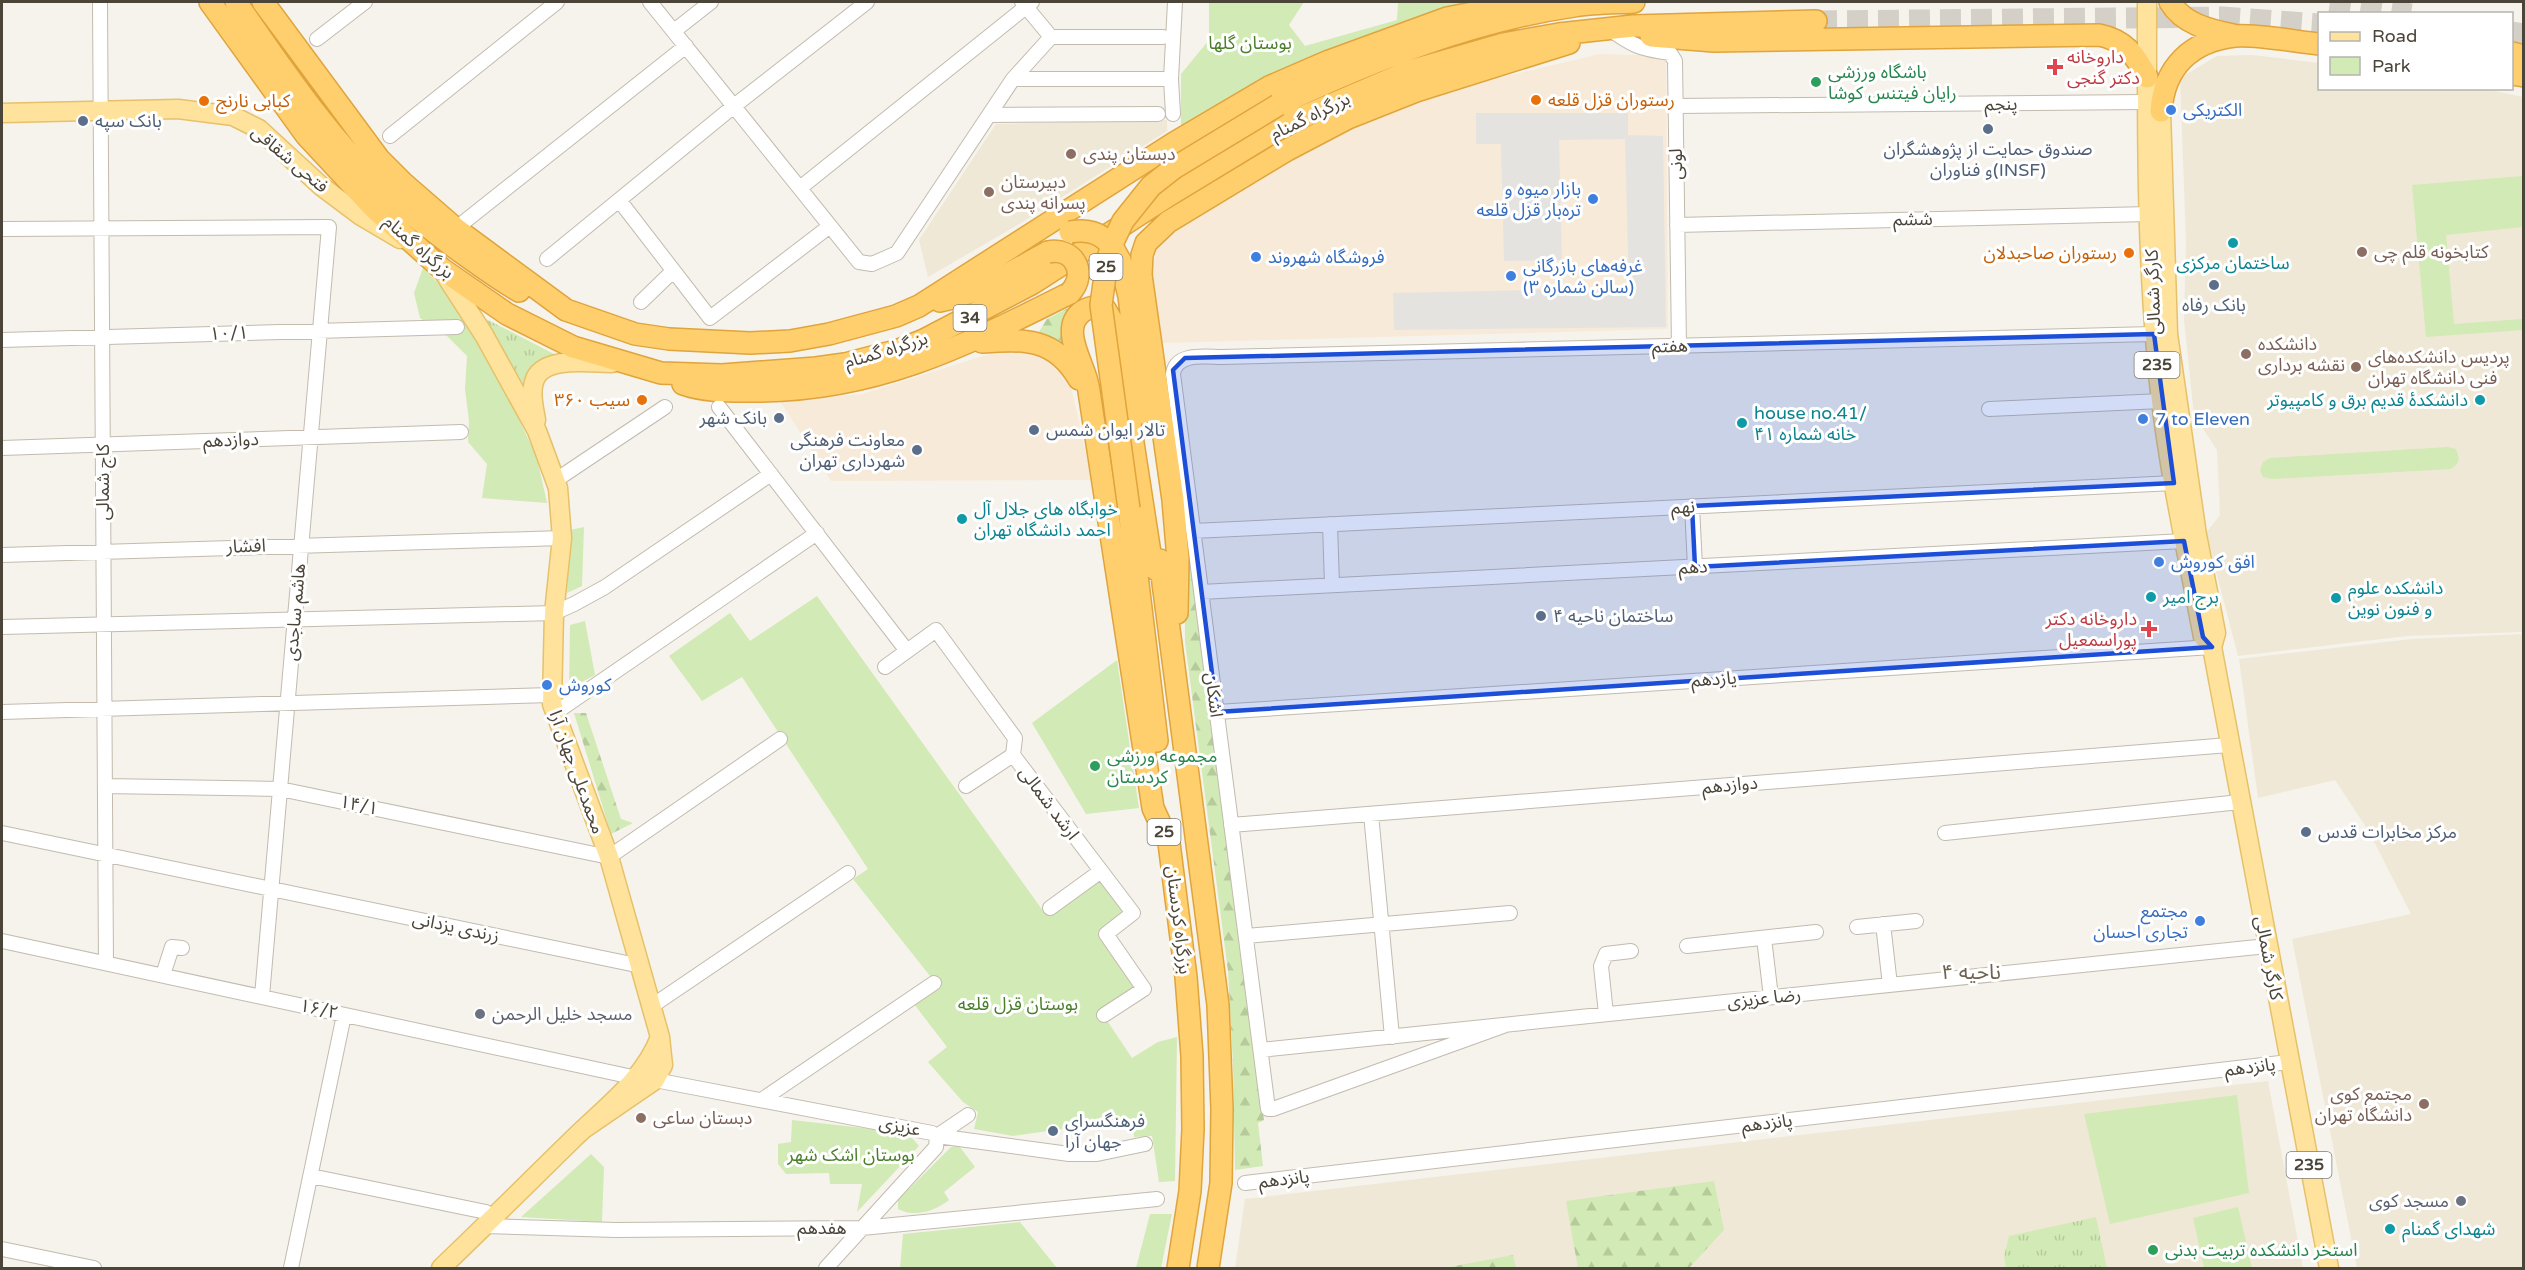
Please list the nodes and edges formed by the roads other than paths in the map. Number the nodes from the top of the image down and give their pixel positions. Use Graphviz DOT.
graph roads {
  1 [pos="100,2"];
  2 [pos="210,2"];
  3 [pos="236,2"];
  4 [pos="262,2"];
  5 [pos="365,2"];
  6 [pos="557,2"];
  7 [pos="650,2"];
  8 [pos="711,2"];
  9 [pos="867,2"];
  10 [pos="1175,2"];
  11 [pos="1530,2"];
  12 [pos="1634,2"];
  13 [pos="2147,2"];
  14 [pos="2170,2"];
  15 [pos="1027,3"];
  16 [pos="1816,21"];
  17 [pos="1615,27"];
  18 [pos="674,31"];
  19 [pos="2236,36"];
  20 [pos="1163,37"];
  21 [pos="1051,38"];
  22 [pos="317,39"];
  23 [pos="2318,44"];
  24 [pos="686,46"];
  25 [pos="2147,77"];
  26 [pos="1013,79"];
  27 [pos="1171,79"];
  28 [pos="734,106"];
  29 [pos="1676,106"];
  30 [pos="2154,107"];
  31 [pos="100,110"];
  32 [pos="2,113"];
  33 [pos="1158,114"];
  34 [pos="1173,114"];
  35 [pos="989,115"];
  36 [pos="390,136"];
  37 [pos="800,188"];
  38 [pos="620,200"];
  39 [pos="2150,214"];
  40 [pos="464,222"];
  41 [pos="1677,225"];
  42 [pos="831,226"];
  43 [pos="101,228"];
  44 [pos="2,229"];
  45 [pos="420,250"];
  46 [pos="547,259"];
  47 [pos="442,269"];
  48 [pos="673,271"];
  49 [pos="641,302"];
  50 [pos="919,306"];
  51 [pos="566,310"];
  52 [pos="457,327"];
  53 [pos="320,331"];
  54 [pos="2154,334"];
  55 [pos="102,337"];
  56 [pos="2,340"];
  57 [pos="969,343"];
  58 [pos="1678,346"];
  59 [pos="1185,358"];
  60 [pos="625,364"];
  61 [pos="661,373"];
  62 [pos="1090,398"];
  63 [pos="2161,401"];
  64 [pos="665,407"];
  65 [pos="719,407"];
  66 [pos="1989,410"];
  67 [pos="537,431"];
  68 [pos="461,432"];
  69 [pos="310,437"];
  70 [pos="102,445"];
  71 [pos="2,448"];
  72 [pos="771,474"];
  73 [pos="556,480"];
  74 [pos="2174,483"];
  75 [pos="1692,506"];
  76 [pos="2186,520"];
  77 [pos="1330,524"];
  78 [pos="1193,531"];
  79 [pos="817,533"];
  80 [pos="562,538"];
  81 [pos="301,544"];
  82 [pos="103,551"];
  83 [pos="2,555"];
  84 [pos="1695,567"];
  85 [pos="1162,574"];
  86 [pos="1332,585"];
  87 [pos="1201,592"];
  88 [pos="554,613"];
  89 [pos="295,619"];
  90 [pos="104,624"];
  91 [pos="2,627"];
  92 [pos="2212,646"];
  93 [pos="907,651"];
  94 [pos="1172,652"];
  95 [pos="885,668"];
  96 [pos="288,704"];
  97 [pos="553,704"];
  98 [pos="104,709"];
  99 [pos="2,712"];
  100 [pos="1217,712"];
  101 [pos="780,739"];
  102 [pos="2229,745"];
  103 [pos="1013,754"];
  104 [pos="105,786"];
  105 [pos="966,786"];
  106 [pos="280,789"];
  107 [pos="2240,802"];
  108 [pos="1371,814"];
  109 [pos="1231,825"];
  110 [pos="2,832"];
  111 [pos="1945,833"];
  112 [pos="1169,843"];
  113 [pos="105,854"];
  114 [pos="609,857"];
  115 [pos="1101,871"];
  116 [pos="848,873"];
  117 [pos="272,889"];
  118 [pos="1050,908"];
  119 [pos="1510,913"];
  120 [pos="1916,921"];
  121 [pos="1883,924"];
  122 [pos="1381,925"];
  123 [pos="1857,927"];
  124 [pos="1816,932"];
  125 [pos="1246,936"];
  126 [pos="1764,938"];
  127 [pos="2,940"];
  128 [pos="1688,946"];
  129 [pos="2267,946"];
  130 [pos="182,948"];
  131 [pos="1631,951"];
  132 [pos="106,962"];
  133 [pos="641,966"];
  134 [pos="163,975"];
  135 [pos="934,982"];
  136 [pos="1890,985"];
  137 [pos="262,996"];
  138 [pos="1771,997"];
  139 [pos="652,1006"];
  140 [pos="1606,1014"];
  141 [pos="344,1015"];
  142 [pos="1104,1016"];
  143 [pos="1506,1025"];
  144 [pos="1392,1037"];
  145 [pos="1261,1050"];
  146 [pos="2289,1062"];
  147 [pos="646,1079"];
  148 [pos="763,1099"];
  149 [pos="968,1115"];
  150 [pos="937,1136"];
  151 [pos="1145,1144"];
  152 [pos="311,1176"];
  153 [pos="1245,1183"];
  154 [pos="1157,1199"];
  155 [pos="486,1219"];
  156 [pos="862,1228"];
  157 [pos="2,1249"];
  158 [pos="77,1267"];
  159 [pos="94,1269"];
  160 [pos="291,1269"];
  161 [pos="441,1269"];
  162 [pos="826,1269"];
  163 [pos="1178,1269"];
  164 [pos="1208,1269"];
  165 [pos="2329,1269"];
  1 -- 31 [label="street, کاج شمالی"];
  2 -- 45 [label="highway, بزرگراه گمنام / 34"];
  3 -- 51 [label="highway"];
  4 -- 51 [label="highway, بزرگراه گمنام / 34"];
  5 -- 22 [label="street"];
  6 -- 36 [label="street"];
  7 -- 18 [label="street"];
  8 -- 18 [label="street"];
  9 -- 28 [label="street"];
  10 -- 27 [label="street"];
  11 -- 50 [label="highway, بزرگراه گمنام / 34"];
  12 -- 112 [label="highway, 25, bridge"];
  13 -- 25 [label="main road, کارگر شمالی / 235"];
  14 -- 19 [label="highway"];
  15 -- 21 [label="street"];
  15 -- 37 [label="street"];
  16 -- 17 [label="highway, بزرگراه گمنام / 34"];
  17 -- 25 [label="highway"];
  17 -- 29 [label="street, لونی"];
  17 -- 61 [label="highway, بزرگراه گمنام / 34"];
  17 -- 94 [label="highway"];
  18 -- 24 [label="street"];
  19 -- 23 [label="highway"];
  19 -- 30 [label="highway"];
  20 -- 21 [label="street"];
  21 -- 26 [label="street"];
  24 -- 28 [label="street"];
  24 -- 40 [label="street"];
  25 -- 30 [label="main road, کارگر شمالی / 235"];
  26 -- 27 [label="street"];
  26 -- 35 [label="street"];
  27 -- 34 [label="street"];
  28 -- 37 [label="street"];
  28 -- 38 [label="street"];
  29 -- 30 [label="street, پنجم"];
  29 -- 41 [label="street, لونی"];
  30 -- 39 [label="main road, کارگر شمالی / 235"];
  30 -- 76 [label="main road, کارگر شمالی / 235"];
  31 -- 32 [label="main road, فتحی شقاقی"];
  31 -- 43 [label="street, کاج شمالی"];
  31 -- 45 [label="main road, فتحی شقاقی"];
  33 -- 35 [label="street"];
  35 -- 42 [label="street"];
  37 -- 42 [label="street"];
  38 -- 46 [label="street"];
  38 -- 48 [label="street"];
  39 -- 41 [label="street, ششم"];
  39 -- 54 [label="main road, کارگر شمالی / 235"];
  41 -- 58 [label="street, لونی"];
  42 -- 48 [label="street"];
  43 -- 44 [label="street"];
  43 -- 53 [label="street, هاشم ساجدی"];
  43 -- 55 [label="street, کاج شمالی"];
  45 -- 47 [label="highway, بزرگراه گمنام / 34"];
  47 -- 60 [label="highway, بزرگراه گمنام / 34"];
  47 -- 67 [label="main road"];
  48 -- 49 [label="street"];
  50 -- 51 [label="highway, بزرگراه گمنام / 34"];
  50 -- 57 [label="highway, bridge"];
  50 -- 85 [label="highway, 25, bridge"];
  52 -- 53 [label="street, ۱۰/۱"];
  53 -- 55 [label="street, ۱۰/۱"];
  53 -- 69 [label="street, هاشم ساجدی"];
  54 -- 58 [label="street, هفتم"];
  54 -- 63 [label="main road, کارگر شمالی / 235"];
  55 -- 56 [label="street, ۱۰/۱"];
  55 -- 70 [label="street, کاج شمالی"];
  57 -- 61 [label="highway"];
  57 -- 62 [label="highway"];
  58 -- 59 [label="street, هفتم"];
  59 -- 78 [label="street, اشکان"];
  60 -- 61 [label="highway, بزرگراه گمنام / 34"];
  60 -- 67 [label="main road"];
  62 -- 85 [label="highway, بزرگراه کردستان"];
  62 -- 112 [label="highway, بزرگراه کردستان / 25"];
  63 -- 66 [label="street"];
  63 -- 74 [label="main road, کارگر شمالی / 235"];
  64 -- 73 [label="street"];
  65 -- 72 [label="street"];
  67 -- 73 [label="main road, محمدعلی جهان آرا"];
  68 -- 69 [label="street, دوازدهم"];
  69 -- 70 [label="street, دوازدهم"];
  69 -- 81 [label="street, هاشم ساجدی"];
  70 -- 71 [label="street, دوازدهم"];
  70 -- 82 [label="street, کاج شمالی"];
  72 -- 79 [label="street"];
  72 -- 88 [label="street"];
  73 -- 80 [label="main road, محمدعلی جهان آرا"];
  74 -- 75 [label="street, نهم"];
  74 -- 76 [label="main road, کارگر شمالی / 235"];
  75 -- 77 [label="street, نهم"];
  75 -- 84 [label="street"];
  76 -- 84 [label="street, دهم"];
  76 -- 92 [label="main road, کارگر شمالی / 235"];
  77 -- 78 [label="street, نهم"];
  77 -- 86 [label="street"];
  78 -- 87 [label="street, اشکان"];
  79 -- 93 [label="street"];
  79 -- 97 [label="street"];
  80 -- 81 [label="street, افشار"];
  80 -- 88 [label="main road, محمدعلی جهان آرا"];
  81 -- 82 [label="street, افشار"];
  81 -- 89 [label="street, هاشم ساجدی"];
  82 -- 83 [label="street, افشار"];
  82 -- 90 [label="street, کاج شمالی"];
  84 -- 86 [label="street, دهم"];
  85 -- 94 [label="highway, بزرگراه کردستان / 25"];
  86 -- 87 [label="street, دهم"];
  87 -- 100 [label="street, اشکان"];
  88 -- 89 [label="street"];
  88 -- 97 [label="main road, محمدعلی جهان آرا"];
  89 -- 90 [label="street"];
  89 -- 96 [label="street, هاشم ساجدی"];
  90 -- 91 [label="street"];
  90 -- 98 [label="street, کاج شمالی"];
  92 -- 100 [label="street, یازدهم"];
  92 -- 102 [label="main road, کارگر شمالی / 235"];
  93 -- 95 [label="street"];
  93 -- 103 [label="street, ارشد شمالی"];
  94 -- 164 [label="highway, بزرگراه کردستان / 25"];
  96 -- 97 [label="street"];
  96 -- 98 [label="street"];
  96 -- 106 [label="street, هاشم ساجدی"];
  97 -- 114 [label="main road, محمدعلی جهان آرا"];
  98 -- 99 [label="street"];
  98 -- 104 [label="street, کاج شمالی"];
  100 -- 109 [label="street, اشکان"];
  101 -- 114 [label="street"];
  102 -- 107 [label="main road, کارگر شمالی / 235"];
  102 -- 108 [label="street, دوازدهم"];
  103 -- 105 [label="street"];
  103 -- 115 [label="street, ارشد شمالی"];
  104 -- 106 [label="street, ۱۴/۱"];
  104 -- 113 [label="street, کاج شمالی"];
  106 -- 114 [label="street, ۱۴/۱"];
  106 -- 117 [label="street, هاشم ساجدی"];
  107 -- 111 [label="street"];
  107 -- 129 [label="main road, کارگر شمالی / 235"];
  108 -- 109 [label="street, دوازدهم"];
  108 -- 122 [label="street"];
  109 -- 125 [label="street, اشکان"];
  110 -- 113 [label="street, زرندی یزدانی"];
  112 -- 163 [label="highway, بزرگراه کردستان / 25"];
  113 -- 117 [label="street, زرندی یزدانی"];
  113 -- 132 [label="street, کاج شمالی"];
  114 -- 133 [label="main road, محمدعلی جهان آرا"];
  115 -- 118 [label="street"];
  115 -- 142 [label="street, ارشد شمالی"];
  116 -- 139 [label="street"];
  117 -- 133 [label="street, زرندی یزدانی"];
  117 -- 137 [label="street, هاشم ساجدی"];
  119 -- 122 [label="street"];
  120 -- 121 [label="street"];
  121 -- 123 [label="street"];
  121 -- 136 [label="street"];
  122 -- 125 [label="street"];
  122 -- 144 [label="street"];
  124 -- 126 [label="street"];
  125 -- 145 [label="street, اشکان"];
  126 -- 128 [label="street"];
  126 -- 138 [label="street"];
  127 -- 132 [label="street, ۱۶/۲"];
  129 -- 136 [label="street, رضا عزیزی"];
  129 -- 146 [label="main road, کارگر شمالی / 235"];
  130 -- 134 [label="street"];
  131 -- 140 [label="street"];
  132 -- 134 [label="street, ۱۶/۲"];
  133 -- 139 [label="main road, محمدعلی جهان آرا"];
  134 -- 137 [label="street, ۱۶/۲"];
  135 -- 148 [label="street"];
  136 -- 138 [label="street, رضا عزیزی"];
  137 -- 141 [label="street, ۱۶/۲"];
  138 -- 140 [label="street, رضا عزیزی"];
  139 -- 147 [label="main road, محمدعلی جهان آرا"];
  140 -- 143 [label="street, رضا عزیزی"];
  141 -- 147 [label="street, ۱۶/۲"];
  141 -- 152 [label="street"];
  143 -- 144 [label="street, رضا عزیزی"];
  143 -- 145 [label="street, اشکان"];
  144 -- 145 [label="street, رضا عزیزی"];
  146 -- 153 [label="street, پانزدهم"];
  146 -- 165 [label="main road, کارگر شمالی / 235"];
  147 -- 148 [label="street, عزیزی"];
  147 -- 155 [label="main road"];
  148 -- 150 [label="street, عزیزی"];
  149 -- 150 [label="street"];
  150 -- 151 [label="street, عزیزی"];
  150 -- 156 [label="street"];
  152 -- 155 [label="street, هفدهم"];
  152 -- 160 [label="street"];
  154 -- 156 [label="street, هفدهم"];
  155 -- 156 [label="street, هفدهم"];
  155 -- 161 [label="main road"];
  156 -- 162 [label="street"];
  157 -- 158 [label="street"];
  158 -- 159 [label="street"];
}
